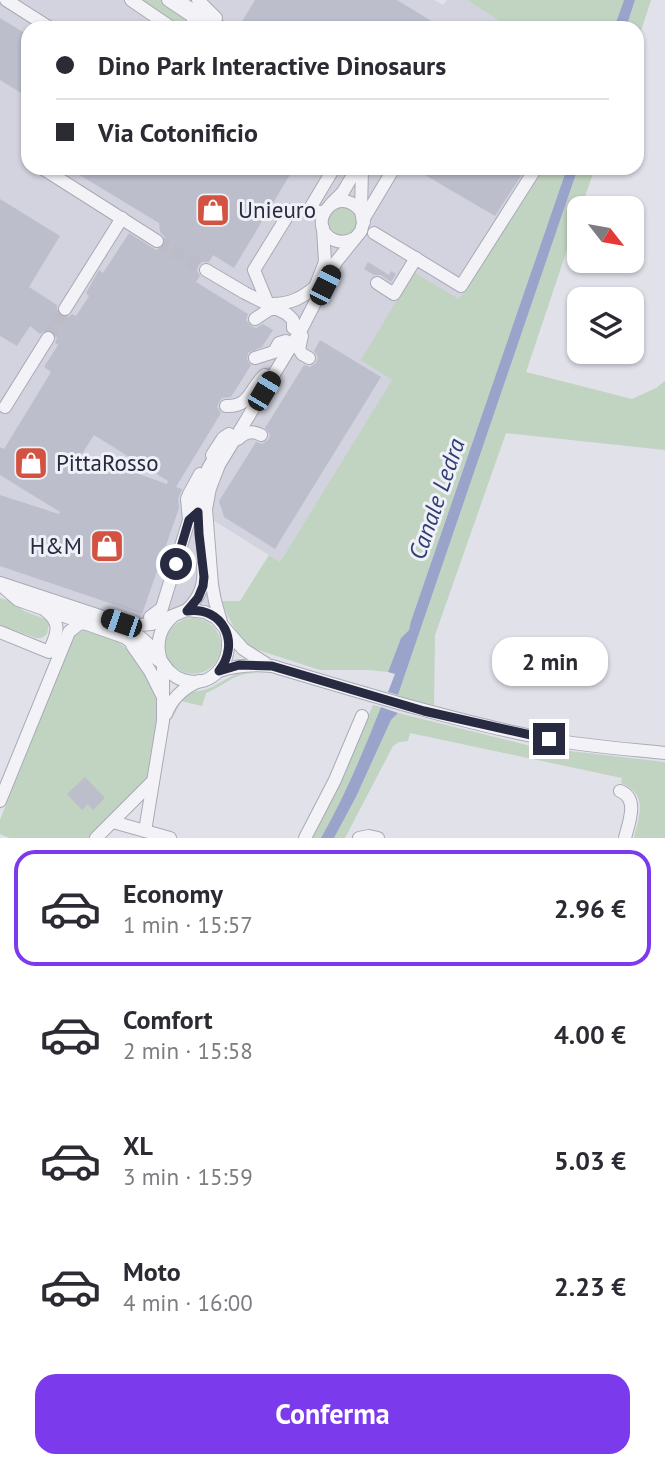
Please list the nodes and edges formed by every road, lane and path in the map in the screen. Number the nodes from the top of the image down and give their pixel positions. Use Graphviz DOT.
graph roads {
  1 [pos="6,0"];
  2 [pos="131,0"];
  3 [pos="168,0"];
  4 [pos="177,0"];
  5 [pos="198,0"];
  6 [pos="39,21"];
  7 [pos="162,21"];
  8 [pos="194,21"];
  9 [pos="212,21"];
  10 [pos="218,21"];
  11 [pos="52,175"];
  12 [pos="330,175"];
  13 [pos="355,175"];
  14 [pos="360,175"];
  15 [pos="389,175"];
  16 [pos="532,175"];
  17 [pos="327,209"];
  18 [pos="309,210"];
  19 [pos="362,216"];
  20 [pos="122,218"];
  21 [pos="323,228"];
  22 [pos="374,233"];
  23 [pos="357,236"];
  24 [pos="157,240"];
  25 [pos="416,258"];
  26 [pos="206,270"];
  27 [pos="377,283"];
  28 [pos="315,287"];
  29 [pos="273,306"];
  30 [pos="313,307"];
  31 [pos="65,309"];
  32 [pos="256,319"];
  33 [pos="293,328"];
  34 [pos="48,338"];
  35 [pos="286,341"];
  36 [pos="255,358"];
  37 [pos="309,358"];
  38 [pos="265,375"];
  39 [pos="226,405"];
  40 [pos="5,407"];
  41 [pos="229,434"];
  42 [pos="261,435"];
  43 [pos="219,465"];
  44 [pos="184,473"];
  45 [pos="191,488"];
  46 [pos="194,516"];
  47 [pos="0,583"];
  48 [pos="40,607"];
  49 [pos="182,612"];
  50 [pos="150,617"];
  51 [pos="85,623"];
  52 [pos="121,623"];
  53 [pos="223,627"];
  54 [pos="0,632"];
  55 [pos="124,637"];
  56 [pos="54,654"];
  57 [pos="161,661"];
  58 [pos="272,666"];
  59 [pos="219,671"];
  60 [pos="199,681"];
  61 [pos="164,699"];
  62 [pos="362,716"];
  63 [pos="163,721"];
  64 [pos="665,753"];
  65 [pos="153,781"];
  66 [pos="620,791"];
  67 [pos="0,801"];
  68 [pos="113,822"];
  69 [pos="145,831"];
  70 [pos="96,838"];
  71 [pos="170,838"];
  72 [pos="305,838"];
  73 [pos="359,838"];
  74 [pos="378,838"];
  75 [pos="625,838"];
  1 -- 6 [label="street"];
  2 -- 7 [label="street"];
  3 -- 8 [label="street"];
  4 -- 9 [label="street"];
  5 -- 10 [label="street"];
  11 -- 20 [label="street"];
  12 -- 18 [label="street"];
  13 -- 17 [label="street"];
  14 -- 19 [label="street"];
  15 -- 19 [label="street"];
  16 -- 25 [label="street"];
  17 -- 18 [label="street"];
  17 -- 19 [label="street"];
  17 -- 21 [label="street"];
  18 -- 29 [label="street"];
  19 -- 22 [label="street"];
  19 -- 23 [label="street"];
  20 -- 24 [label="street"];
  20 -- 31 [label="street"];
  21 -- 23 [label="street"];
  21 -- 28 [label="street"];
  22 -- 23 [label="street"];
  22 -- 25 [label="street"];
  23 -- 30 [label="street"];
  25 -- 27 [label="street"];
  26 -- 29 [label="street"];
  28 -- 29 [label="street"];
  28 -- 33 [label="street"];
  29 -- 32 [label="street"];
  29 -- 33 [label="street"];
  30 -- 37 [label="street"];
  30 -- 43 [label="street"];
  33 -- 35 [label="street"];
  34 -- 40 [label="street"];
  35 -- 36 [label="street"];
  35 -- 38 [label="street"];
  38 -- 39 [label="street"];
  38 -- 41 [label="street"];
  41 -- 45 [label="street"];
  41 -- 46 [label="street"];
  42 -- 43 [label="street"];
  43 -- 53 [label="street"];
  44 -- 45 [label="street"];
  45 -- 46 [label="street"];
  46 -- 49 [label="street"];
  46 -- 50 [label="street"];
  47 -- 48 [label="street"];
  47 -- 52 [label="street"];
  48 -- 51 [label="street"];
  48 -- 56 [label="street"];
  49 -- 52 [label="street"];
  49 -- 53 [label="street"];
  49 -- 57 [label="street"];
  51 -- 55 [label="street"];
  51 -- 56 [label="street"];
  52 -- 57 [label="street"];
  53 -- 58 [label="street"];
  53 -- 59 [label="street"];
  54 -- 56 [label="street"];
  55 -- 57 [label="street"];
  55 -- 61 [label="street"];
  56 -- 67 [label="street"];
  57 -- 60 [label="street"];
  57 -- 61 [label="street"];
  58 -- 59 [label="street"];
  58 -- 64 [label="street"];
  59 -- 60 [label="street"];
  60 -- 63 [label="street"];
  61 -- 63 [label="street"];
  62 -- 72 [label="street"];
  63 -- 65 [label="street"];
  65 -- 68 [label="street"];
  65 -- 69 [label="street"];
  66 -- 75 [label="street"];
  68 -- 69 [label="street"];
  68 -- 70 [label="street"];
  69 -- 71 [label="street"];
  73 -- 74 [label="street"];
}
